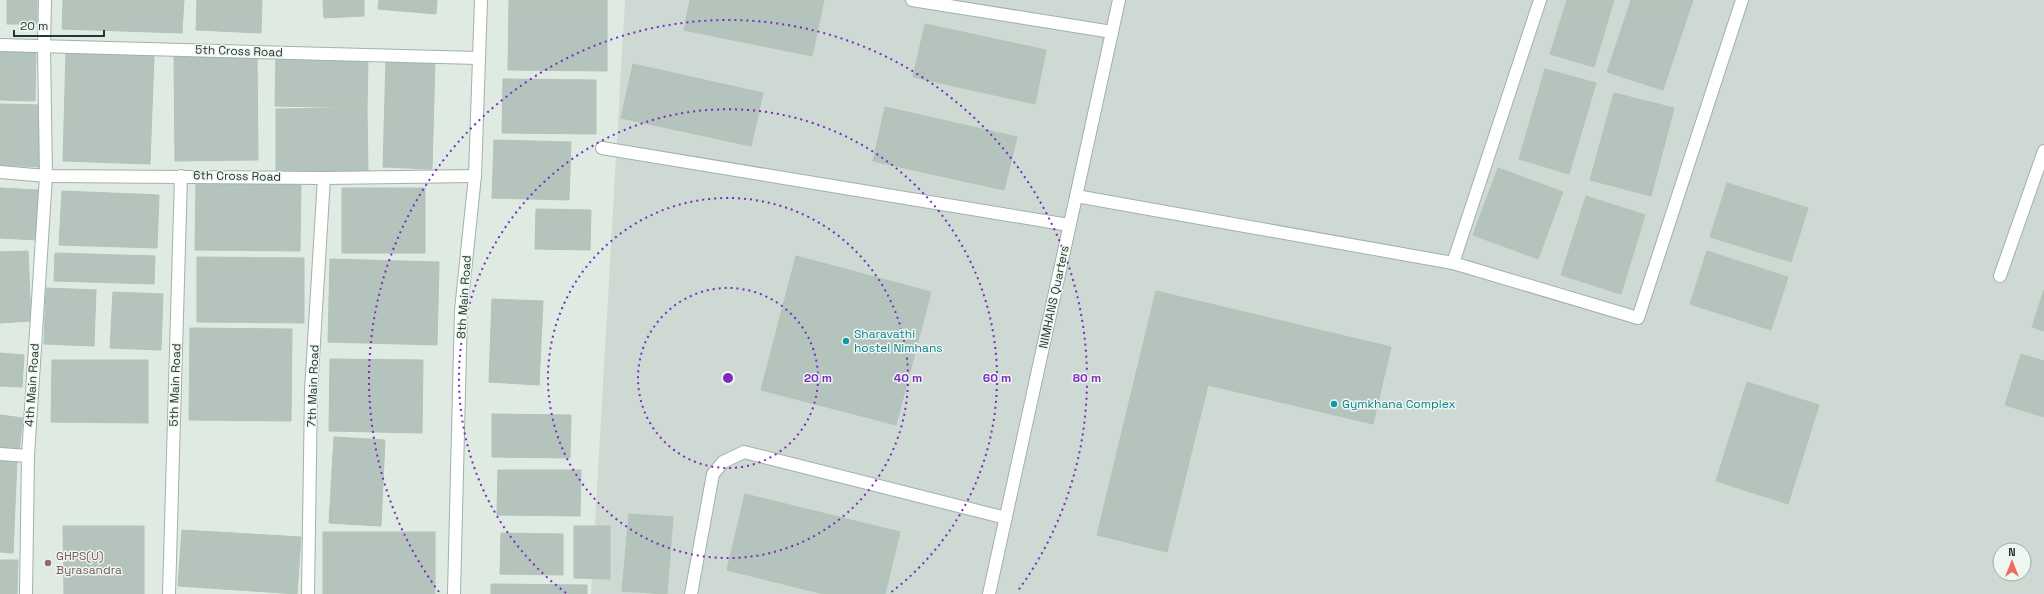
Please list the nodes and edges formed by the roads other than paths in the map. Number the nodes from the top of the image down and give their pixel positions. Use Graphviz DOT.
graph roads {
  1 [pos="45,0"];
  2 [pos="481,0"];
  3 [pos="912,0"];
  4 [pos="1119,0"];
  5 [pos="1540,0"];
  6 [pos="1742,0"];
  7 [pos="1112,32"];
  8 [pos="0,45"];
  9 [pos="44,46"];
  10 [pos="478,58"];
  11 [pos="602,148"];
  12 [pos="2044,151"];
  13 [pos="0,172"];
  14 [pos="46,176"];
  15 [pos="181,176"];
  16 [pos="475,176"];
  17 [pos="324,178"];
  18 [pos="1076,196"];
  19 [pos="1069,225"];
  20 [pos="1453,263"];
  21 [pos="2000,276"];
  22 [pos="0,454"];
  23 [pos="28,456"];
  24 [pos="1006,518"];
  25 [pos="26,594"];
  26 [pos="169,594"];
  27 [pos="308,594"];
  28 [pos="454,594"];
  29 [pos="691,594"];
  30 [pos="989,594"];
  1 -- 9 [label="street, 4th Main Road"];
  2 -- 10 [label="street, 8th Main Road"];
  3 -- 7 [label="street"];
  4 -- 7 [label="street, NIMHANS Quarters"];
  5 -- 20 [label="street"];
  6 -- 20 [label="street"];
  7 -- 18 [label="street, NIMHANS Quarters"];
  8 -- 9 [label="street, 5th Cross Road"];
  9 -- 10 [label="street, 5th Cross Road"];
  9 -- 14 [label="street, 4th Main Road"];
  10 -- 16 [label="street, 8th Main Road"];
  11 -- 19 [label="street"];
  12 -- 21 [label="street"];
  13 -- 14 [label="street, 6th Cross Road"];
  14 -- 15 [label="street, 6th Cross Road"];
  14 -- 23 [label="street, 4th Main Road"];
  15 -- 17 [label="street, 6th Cross Road"];
  15 -- 26 [label="street, 5th Main Road"];
  16 -- 17 [label="street, 6th Cross Road"];
  16 -- 28 [label="street, 8th Main Road"];
  17 -- 27 [label="street, 7th Main Road"];
  18 -- 19 [label="street, NIMHANS Quarters"];
  18 -- 20 [label="street"];
  19 -- 24 [label="street, NIMHANS Quarters"];
  22 -- 23 [label="street"];
  23 -- 25 [label="street, 4th Main Road"];
  24 -- 29 [label="street"];
  24 -- 30 [label="street, NIMHANS Quarters"];
}
